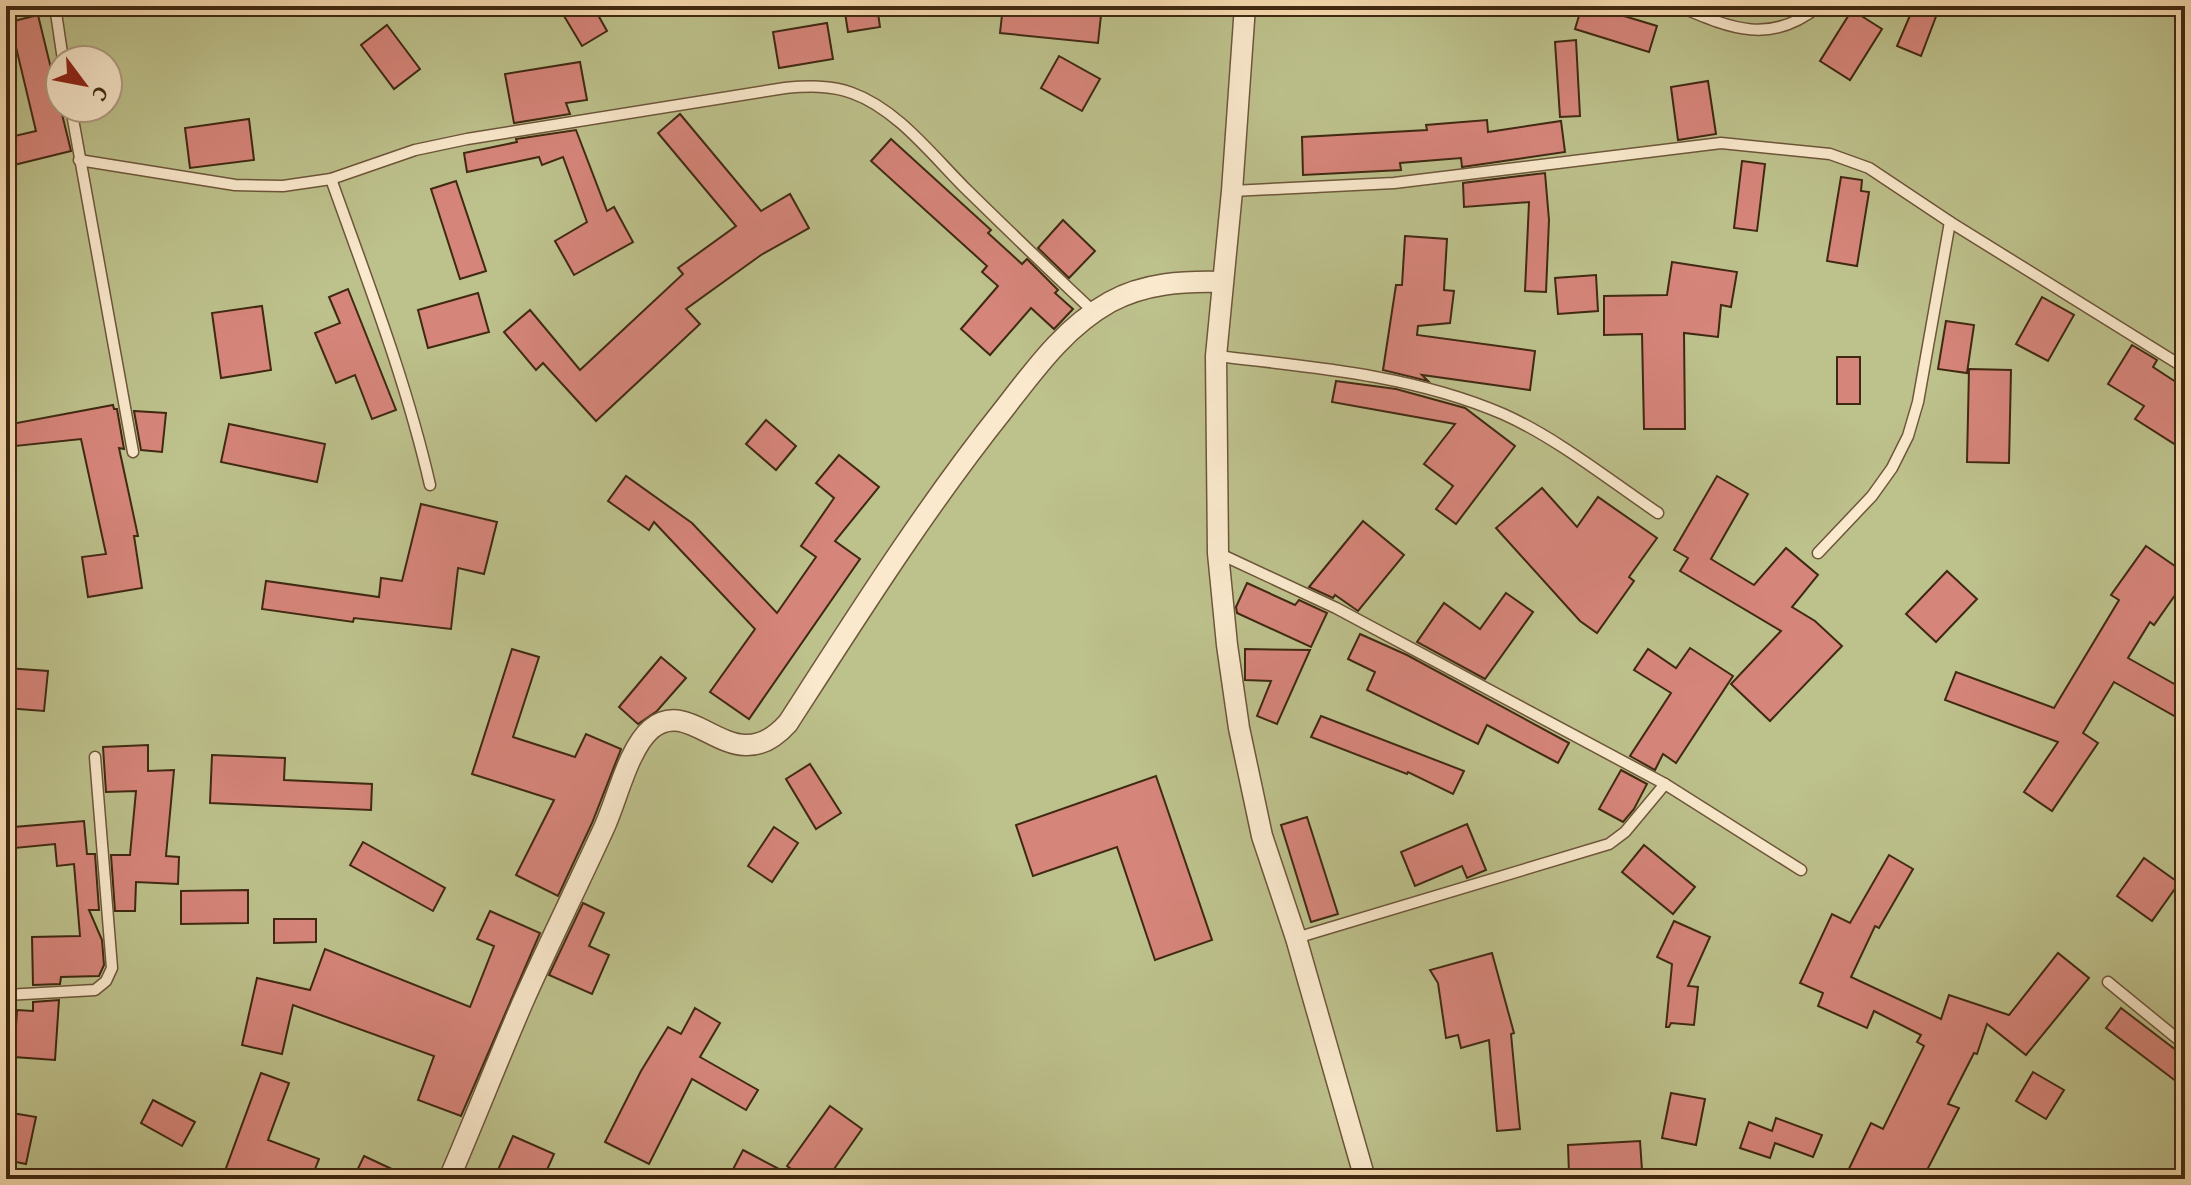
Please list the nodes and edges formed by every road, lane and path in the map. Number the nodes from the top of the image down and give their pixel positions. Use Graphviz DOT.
graph roads {
  1 [pos="55,6"];
  2 [pos="1245,6"];
  3 [pos="1678,6"];
  4 [pos="1819,6"];
  5 [pos="61,44"];
  6 [pos="73,124"];
  7 [pos="79,160"];
  8 [pos="331,179"];
  9 [pos="1232,191"];
  10 [pos="1950,222"];
  11 [pos="1222,282"];
  12 [pos="1094,312"];
  13 [pos="1216,356"];
  14 [pos="2185,368"];
  15 [pos="133,452"];
  16 [pos="430,485"];
  17 [pos="1658,513"];
  18 [pos="1218,553"];
  19 [pos="1818,553"];
  20 [pos="95,757"];
  21 [pos="1665,784"];
  22 [pos="1801,870"];
  23 [pos="1296,938"];
  24 [pos="2108,982"];
  25 [pos="6,995"];
  26 [pos="2185,1045"];
  27 [pos="449,1179"];
  28 [pos="1365,1179"];
  1 -- 5 [label="lane"];
  2 -- 9 [label="street"];
  3 -- 4 [label="lane"];
  6 -- 7 [label="lane"];
  7 -- 8 [label="lane"];
  7 -- 15 [label="lane"];
  8 -- 12 [label="lane"];
  8 -- 16 [label="lane"];
  9 -- 10 [label="lane"];
  9 -- 11 [label="street"];
  10 -- 14 [label="lane"];
  10 -- 19 [label="lane"];
  11 -- 12 [label="street"];
  11 -- 13 [label="street"];
  12 -- 27 [label="street"];
  13 -- 17 [label="lane"];
  13 -- 18 [label="street"];
  18 -- 21 [label="lane"];
  18 -- 23 [label="street"];
  20 -- 25 [label="lane"];
  21 -- 22 [label="lane"];
  21 -- 23 [label="lane"];
  23 -- 28 [label="street"];
  24 -- 26 [label="lane"];
}
